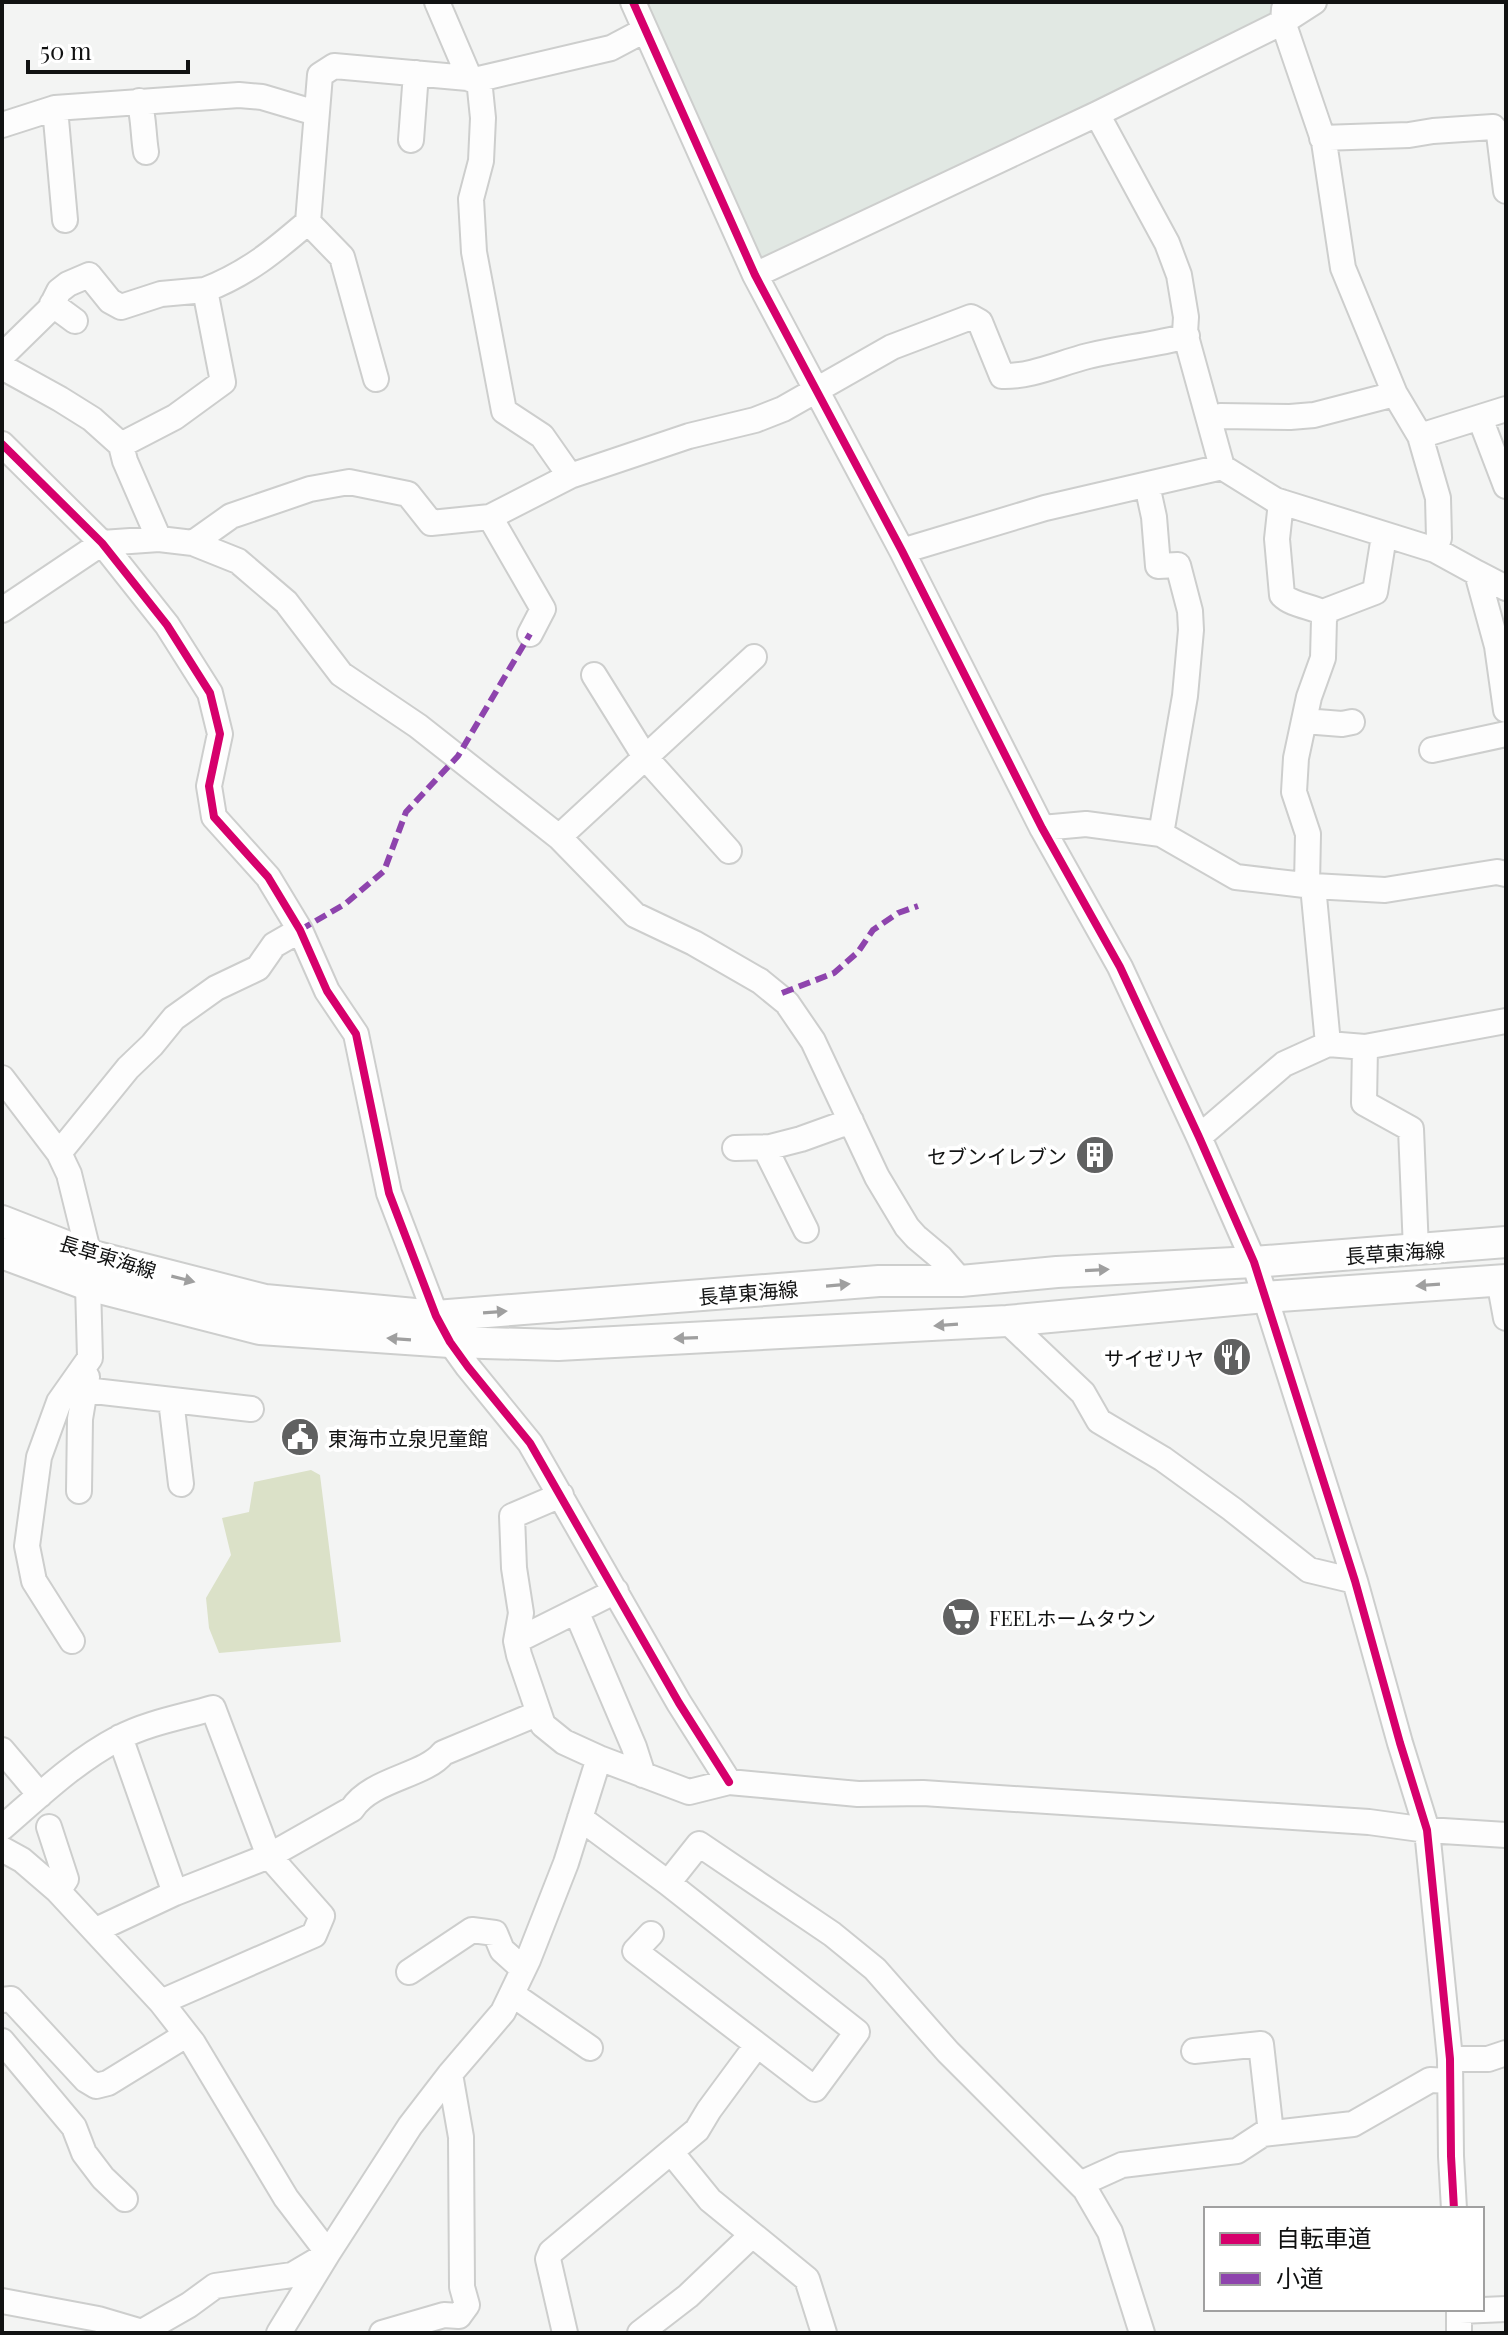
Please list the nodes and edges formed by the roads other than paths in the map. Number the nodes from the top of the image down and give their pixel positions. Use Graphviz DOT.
graph roads {
  1 [pos="437,2"];
  2 [pos="633,2"];
  3 [pos="1314,2"];
  4 [pos="1284,12"];
  5 [pos="645,30"];
  6 [pos="416,73"];
  7 [pos="475,79"];
  8 [pos="139,101"];
  9 [pos="55,108"];
  10 [pos="316,113"];
  11 [pos="1097,114"];
  12 [pos="2,125"];
  13 [pos="1322,138"];
  14 [pos="411,140"];
  15 [pos="146,152"];
  16 [pos="1504,156"];
  17 [pos="1506,191"];
  18 [pos="65,220"];
  19 [pos="308,222"];
  20 [pos="755,275"];
  21 [pos="205,290"];
  22 [pos="52,304"];
  23 [pos="75,321"];
  24 [pos="1187,336"];
  25 [pos="2,356"];
  26 [pos="2,367"];
  27 [pos="376,379"];
  28 [pos="816,389"];
  29 [pos="1395,394"];
  30 [pos="1506,409"];
  31 [pos="1480,418"];
  32 [pos="1209,419"];
  33 [pos="1420,436"];
  34 [pos="121,445"];
  35 [pos="4,449"];
  36 [pos="1222,467"];
  37 [pos="570,476"];
  38 [pos="1147,485"];
  39 [pos="1506,486"];
  40 [pos="1281,502"];
  41 [pos="490,517"];
  42 [pos="1384,536"];
  43 [pos="159,539"];
  44 [pos="102,543"];
  45 [pos="193,543"];
  46 [pos="1435,550"];
  47 [pos="902,551"];
  48 [pos="1477,573"];
  49 [pos="1506,588"];
  50 [pos="2,610"];
  51 [pos="1326,614"];
  52 [pos="530,634"];
  53 [pos="754,657"];
  54 [pos="594,675"];
  55 [pos="1506,710"];
  56 [pos="1304,721"];
  57 [pos="1352,722"];
  58 [pos="1506,734"];
  59 [pos="1432,750"];
  60 [pos="645,757"];
  61 [pos="1042,828"];
  62 [pos="1161,834"];
  63 [pos="559,837"];
  64 [pos="729,851"];
  65 [pos="1506,874"];
  66 [pos="1310,886"];
  67 [pos="300,930"];
  68 [pos="1506,1021"];
  69 [pos="1328,1044"];
  70 [pos="1365,1047"];
  71 [pos="2,1078"];
  72 [pos="851,1121"];
  73 [pos="1199,1137"];
  74 [pos="770,1147"];
  75 [pos="735,1148"];
  76 [pos="59,1153"];
  77 [pos="2,1221"];
  78 [pos="806,1230"];
  79 [pos="1506,1242"];
  80 [pos="1416,1250"];
  81 [pos="2,1253"];
  82 [pos="89,1255"];
  83 [pos="1254,1262"];
  84 [pos="1503,1280"];
  85 [pos="961,1281"];
  86 [pos="88,1285"];
  87 [pos="1265,1297"];
  88 [pos="1506,1318"];
  89 [pos="1007,1321"];
  90 [pos="443,1329"];
  91 [pos="90,1358"];
  92 [pos="85,1390"];
  93 [pos="171,1400"];
  94 [pos="251,1409"];
  95 [pos="181,1484"];
  96 [pos="79,1491"];
  97 [pos="561,1495"];
  98 [pos="1355,1581"];
  99 [pos="616,1591"];
  100 [pos="576,1611"];
  101 [pos="72,1641"];
  102 [pos="516,1641"];
  103 [pos="539,1713"];
  104 [pos="120,1737"];
  105 [pos="2,1750"];
  106 [pos="599,1758"];
  107 [pos="643,1775"];
  108 [pos="729,1782"];
  109 [pos="40,1795"];
  110 [pos="580,1818"];
  111 [pos="49,1827"];
  112 [pos="2,1828"];
  113 [pos="1427,1830"];
  114 [pos="1506,1835"];
  115 [pos="269,1856"];
  116 [pos="7,1859"];
  117 [pos="668,1883"];
  118 [pos="58,1891"];
  119 [pos="175,1893"];
  120 [pos="96,1930"];
  121 [pos="651,1934"];
  122 [pos="523,1969"];
  123 [pos="409,1972"];
  124 [pos="512,1994"];
  125 [pos="2,2000"];
  126 [pos="161,2002"];
  127 [pos="186,2035"];
  128 [pos="2,2041"];
  129 [pos="757,2045"];
  130 [pos="590,2048"];
  131 [pos="1194,2051"];
  132 [pos="1506,2053"];
  133 [pos="1450,2070"];
  134 [pos="450,2074"];
  135 [pos="1271,2133"];
  136 [pos="671,2152"];
  137 [pos="1080,2184"];
  138 [pos="125,2199"];
  139 [pos="1454,2207"];
  140 [pos="752,2235"];
  141 [pos="328,2253"];
  142 [pos="2,2301"];
  143 [pos="1506,2309"];
  144 [pos="1459,2318"];
  145 [pos="463,2324"];
  146 [pos="279,2333"];
  147 [pos="382,2333"];
  148 [pos="565,2333"];
  149 [pos="640,2333"];
  150 [pos="824,2333"];
  151 [pos="1142,2333"];
  1 -- 7 [label="street"];
  2 -- 5 [label="street"];
  3 -- 4 [label="street"];
  4 -- 11 [label="street"];
  4 -- 13 [label="street"];
  5 -- 7 [label="street"];
  5 -- 20 [label="street"];
  6 -- 7 [label="street"];
  6 -- 10 [label="street"];
  6 -- 14 [label="street"];
  7 -- 37 [label="street"];
  8 -- 9 [label="street"];
  8 -- 10 [label="street"];
  8 -- 15 [label="street"];
  9 -- 12 [label="street"];
  9 -- 18 [label="street"];
  10 -- 19 [label="street"];
  11 -- 20 [label="street"];
  11 -- 24 [label="street"];
  13 -- 16 [label="street"];
  13 -- 29 [label="street"];
  16 -- 17 [label="street"];
  19 -- 21 [label="street"];
  19 -- 27 [label="street"];
  20 -- 28 [label="street"];
  21 -- 22 [label="street"];
  21 -- 34 [label="street"];
  22 -- 23 [label="street"];
  22 -- 25 [label="street"];
  24 -- 28 [label="street"];
  24 -- 32 [label="street"];
  26 -- 34 [label="street"];
  28 -- 37 [label="street"];
  28 -- 47 [label="street"];
  29 -- 32 [label="street"];
  29 -- 33 [label="street"];
  30 -- 31 [label="street"];
  31 -- 33 [label="street"];
  31 -- 39 [label="street"];
  32 -- 36 [label="street"];
  33 -- 46 [label="street"];
  34 -- 43 [label="street"];
  35 -- 44 [label="street"];
  36 -- 38 [label="street"];
  36 -- 40 [label="street"];
  37 -- 41 [label="street"];
  38 -- 47 [label="street"];
  38 -- 62 [label="street"];
  40 -- 42 [label="street"];
  40 -- 51 [label="street"];
  41 -- 45 [label="street"];
  41 -- 52 [label="street"];
  42 -- 46 [label="street"];
  42 -- 51 [label="street"];
  43 -- 44 [label="street"];
  43 -- 45 [label="street"];
  44 -- 50 [label="street"];
  44 -- 67 [label="street"];
  45 -- 63 [label="street"];
  46 -- 48 [label="street"];
  47 -- 61 [label="street"];
  48 -- 49 [label="street"];
  48 -- 55 [label="street"];
  51 -- 56 [label="street"];
  53 -- 60 [label="street"];
  54 -- 60 [label="street"];
  56 -- 57 [label="street"];
  56 -- 66 [label="street"];
  58 -- 59 [label="street"];
  60 -- 63 [label="street"];
  60 -- 64 [label="street"];
  61 -- 62 [label="street"];
  61 -- 73 [label="street"];
  62 -- 66 [label="street"];
  63 -- 72 [label="street"];
  65 -- 66 [label="street"];
  66 -- 69 [label="street"];
  67 -- 76 [label="street"];
  67 -- 90 [label="street"];
  68 -- 70 [label="street"];
  69 -- 70 [label="street"];
  69 -- 73 [label="street"];
  70 -- 80 [label="street"];
  71 -- 76 [label="street"];
  72 -- 74 [label="street"];
  72 -- 85 [label="street"];
  73 -- 83 [label="street"];
  74 -- 75 [label="street"];
  74 -- 78 [label="street"];
  76 -- 82 [label="street"];
  77 -- 82 [label="main road, 長草東海線"];
  79 -- 80 [label="main road, 長草東海線"];
  80 -- 83 [label="main road, 長草東海線"];
  81 -- 86 [label="main road, 長草東海線"];
  82 -- 90 [label="main road, 長草東海線, one-way"];
  85 -- 83 [label="main road, 長草東海線, one-way"];
  83 -- 87 [label="street"];
  84 -- 87 [label="main road, 長草東海線, one-way"];
  84 -- 88 [label="street"];
  90 -- 85 [label="main road, 長草東海線, one-way"];
  90 -- 86 [label="main road, 長草東海線, one-way"];
  86 -- 91 [label="street"];
  87 -- 89 [label="main road, 長草東海線"];
  87 -- 98 [label="street"];
  89 -- 90 [label="main road, 長草東海線, one-way"];
  89 -- 98 [label="street"];
  90 -- 97 [label="street"];
  91 -- 92 [label="street"];
  91 -- 101 [label="street"];
  92 -- 93 [label="street"];
  92 -- 96 [label="street"];
  93 -- 94 [label="street"];
  93 -- 95 [label="street"];
  97 -- 99 [label="street"];
  97 -- 102 [label="street"];
  98 -- 113 [label="street"];
  99 -- 100 [label="street"];
  99 -- 108 [label="street"];
  100 -- 102 [label="street"];
  100 -- 107 [label="street"];
  102 -- 103 [label="street"];
  103 -- 106 [label="street"];
  103 -- 115 [label="street"];
  104 -- 109 [label="street"];
  104 -- 115 [label="street"];
  104 -- 119 [label="street"];
  105 -- 109 [label="street"];
  106 -- 107 [label="street"];
  106 -- 110 [label="street"];
  107 -- 108 [label="street"];
  108 -- 113 [label="street"];
  109 -- 112 [label="street"];
  110 -- 117 [label="street"];
  110 -- 122 [label="street"];
  111 -- 118 [label="street"];
  113 -- 114 [label="street"];
  113 -- 133 [label="street"];
  115 -- 119 [label="street"];
  115 -- 126 [label="street"];
  116 -- 118 [label="street"];
  117 -- 129 [label="street"];
  117 -- 137 [label="street"];
  118 -- 120 [label="street"];
  119 -- 120 [label="street"];
  120 -- 126 [label="street"];
  121 -- 129 [label="street"];
  122 -- 123 [label="street"];
  122 -- 124 [label="street"];
  124 -- 130 [label="street"];
  124 -- 134 [label="street"];
  125 -- 127 [label="street"];
  126 -- 127 [label="street"];
  127 -- 141 [label="street"];
  128 -- 138 [label="street"];
  129 -- 136 [label="street"];
  131 -- 135 [label="street"];
  132 -- 133 [label="street"];
  133 -- 135 [label="street"];
  133 -- 139 [label="street"];
  134 -- 141 [label="street"];
  134 -- 145 [label="street"];
  135 -- 137 [label="street"];
  136 -- 140 [label="street"];
  136 -- 148 [label="street"];
  137 -- 151 [label="street"];
  140 -- 149 [label="street"];
  140 -- 150 [label="street"];
  141 -- 142 [label="street"];
  141 -- 146 [label="street"];
  143 -- 144 [label="street"];
  145 -- 147 [label="street"];
}
